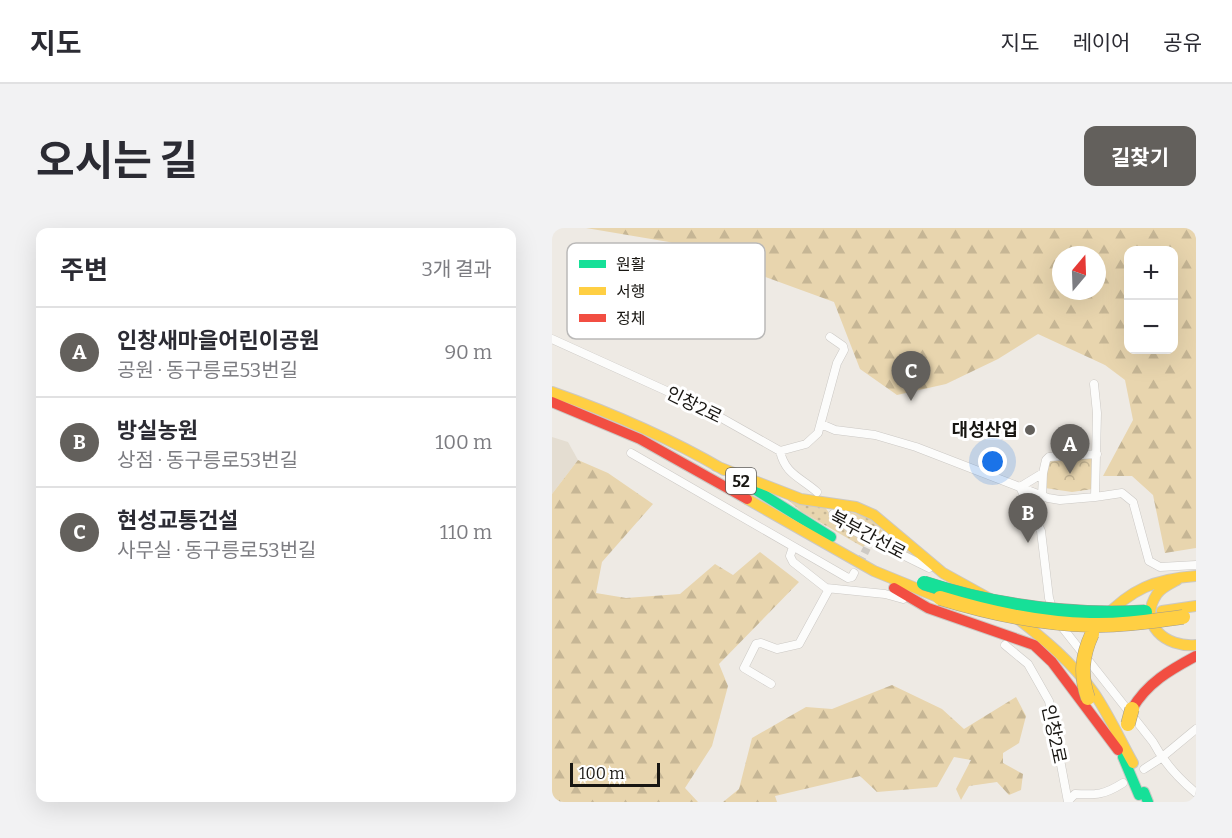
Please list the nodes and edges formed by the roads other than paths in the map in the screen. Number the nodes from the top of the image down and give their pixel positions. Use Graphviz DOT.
graph roads {
  1 [pos="830,337"];
  2 [pos="552,339"];
  3 [pos="552,382"];
  4 [pos="1094,384"];
  5 [pos="552,392"];
  6 [pos="552,402"];
  7 [pos="552,409"];
  8 [pos="627,419"];
  9 [pos="821,424"];
  10 [pos="610,425"];
  11 [pos="780,451"];
  12 [pos="631,453"];
  13 [pos="1096,454"];
  14 [pos="716,466"];
  15 [pos="1043,473"];
  16 [pos="1020,487"];
  17 [pos="817,492"];
  18 [pos="1040,496"];
  19 [pos="1095,497"];
  20 [pos="1030,506"];
  21 [pos="833,514"];
  22 [pos="798,529"];
  23 [pos="793,547"];
  24 [pos="1196,565"];
  25 [pos="854,573"];
  26 [pos="943,573"];
  27 [pos="1189,576"];
  28 [pos="829,589"];
  29 [pos="1196,606"];
  30 [pos="926,607"];
  31 [pos="1190,616"];
  32 [pos="998,628"];
  33 [pos="1005,645"];
  34 [pos="1196,645"];
  35 [pos="1196,656"];
  36 [pos="771,684"];
  37 [pos="1196,729"];
  38 [pos="1161,758"];
  39 [pos="1133,763"];
  40 [pos="1123,783"];
  41 [pos="1196,793"];
  42 [pos="1143,798"];
  43 [pos="1067,802"];
  1 -- 9 [label="street"];
  2 -- 11 [label="street, 인창2로"];
  3 -- 8 [label="highway"];
  4 -- 13 [label="street"];
  5 -- 8 [label="highway, 북부간선로 / 52"];
  6 -- 10 [label="highway, 북부간선로 / 52"];
  7 -- 10 [label="highway"];
  8 -- 14 [label="highway, 북부간선로 / 52"];
  9 -- 11 [label="street"];
  9 -- 16 [label="street"];
  10 -- 22 [label="highway, 북부간선로 / 52"];
  11 -- 17 [label="street"];
  12 -- 23 [label="street"];
  13 -- 15 [label="street"];
  13 -- 19 [label="street"];
  14 -- 26 [label="highway"];
  14 -- 29 [label="highway, 북부간선로 / 52, bridge"];
  15 -- 16 [label="street"];
  15 -- 18 [label="street"];
  16 -- 18 [label="street"];
  16 -- 20 [label="street"];
  18 -- 19 [label="street"];
  18 -- 20 [label="street"];
  19 -- 24 [label="street"];
  20 -- 38 [label="street"];
  21 -- 26 [label="street"];
  22 -- 30 [label="highway"];
  22 -- 31 [label="highway, 북부간선로 / 52, bridge"];
  23 -- 25 [label="street"];
  23 -- 28 [label="street"];
  26 -- 32 [label="street"];
  26 -- 39 [label="highway"];
  27 -- 34 [label="highway"];
  27 -- 39 [label="highway, bridge"];
  28 -- 30 [label="street"];
  28 -- 36 [label="street"];
  30 -- 39 [label="highway"];
  33 -- 43 [label="street, 인창2로"];
  35 -- 39 [label="highway, bridge"];
  37 -- 38 [label="street"];
  38 -- 39 [label="street"];
  38 -- 41 [label="street"];
  39 -- 42 [label="highway"];
  40 -- 43 [label="street"];
}
